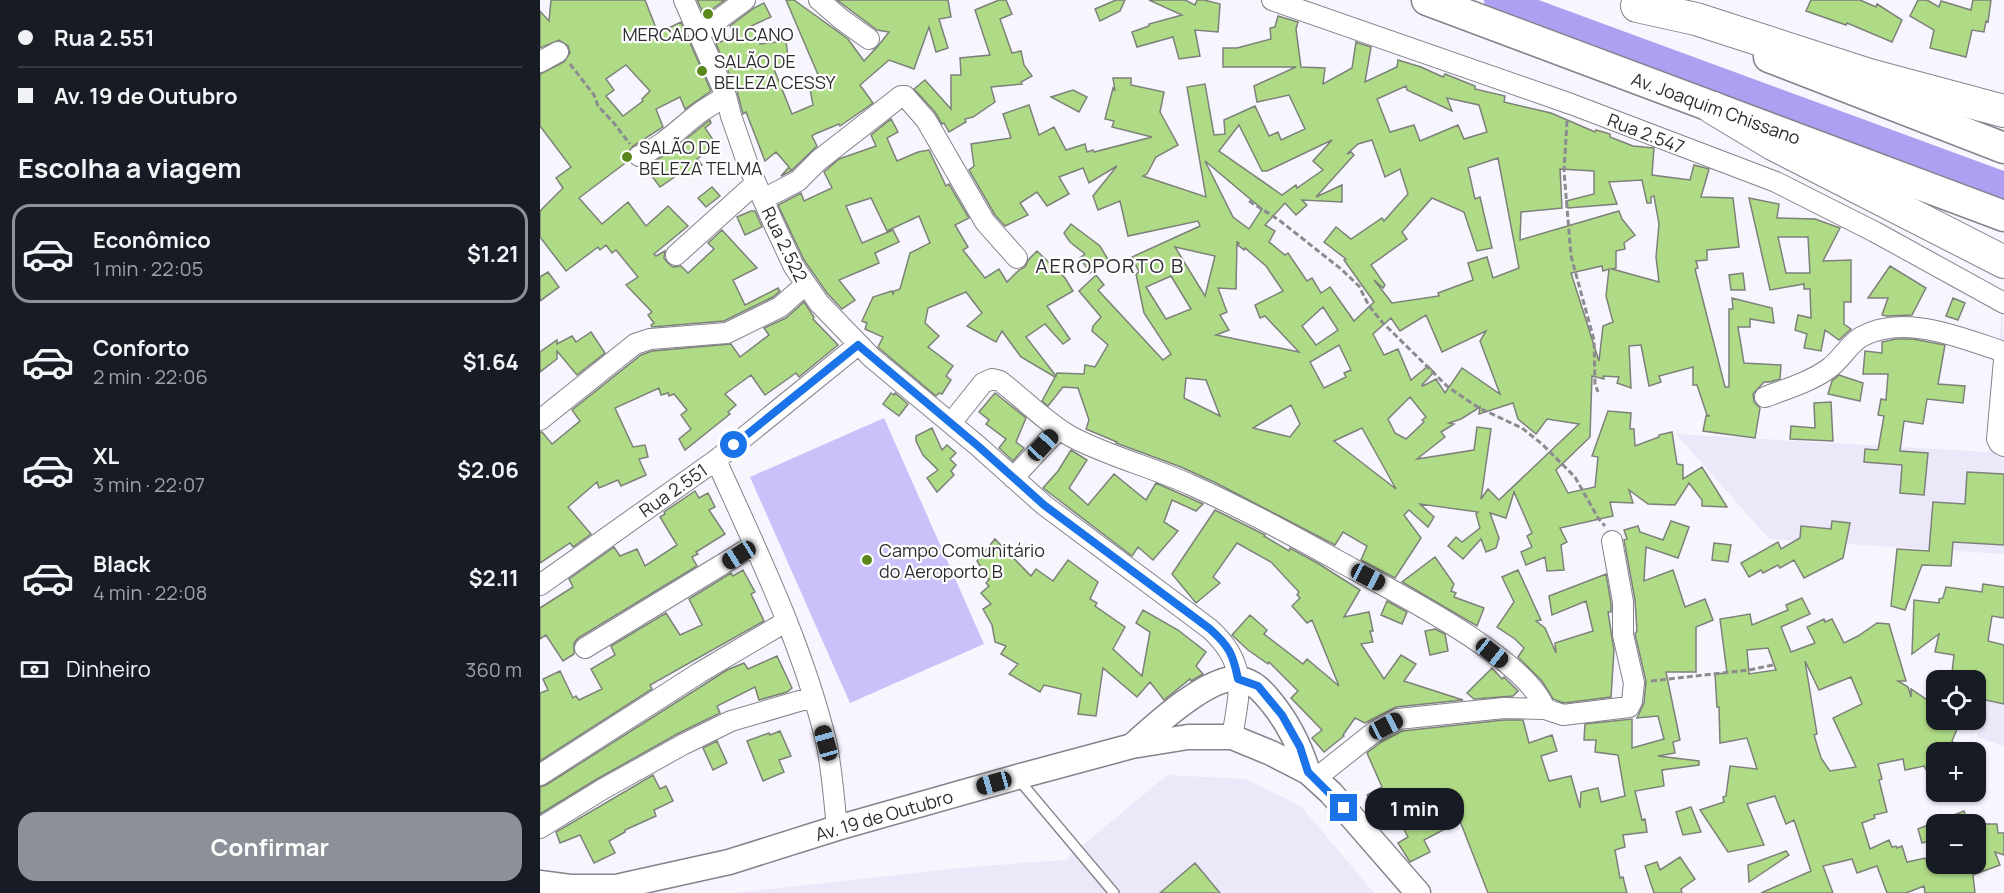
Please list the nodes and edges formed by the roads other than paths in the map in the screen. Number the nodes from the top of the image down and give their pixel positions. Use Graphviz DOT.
graph roads {
  1 [pos="684,0"];
  2 [pos="745,0"];
  3 [pos="819,0"];
  4 [pos="1272,0"];
  5 [pos="1427,0"];
  6 [pos="1629,3"];
  7 [pos="699,34"];
  8 [pos="869,39"];
  9 [pos="558,52"];
  10 [pos="540,62"];
  11 [pos="726,96"];
  12 [pos="2003,104"];
  13 [pos="1713,108"];
  14 [pos="2004,148"];
  15 [pos="639,156"];
  16 [pos="760,191"];
  17 [pos="2004,216"];
  18 [pos="676,255"];
  19 [pos="1017,258"];
  20 [pos="2004,262"];
  21 [pos="806,285"];
  22 [pos="2004,303"];
  23 [pos="858,345"];
  24 [pos="2004,352"];
  25 [pos="2004,360"];
  26 [pos="1766,398"];
  27 [pos="540,420"];
  28 [pos="951,423"];
  29 [pos="1059,429"];
  30 [pos="2004,446"];
  31 [pos="716,460"];
  32 [pos="1013,478"];
  33 [pos="1612,541"];
  34 [pos="754,545"];
  35 [pos="540,585"];
  36 [pos="787,621"];
  37 [pos="585,648"];
  38 [pos="1238,679"];
  39 [pos="813,697"];
  40 [pos="1545,709"];
  41 [pos="1232,737"];
  42 [pos="1132,746"];
  43 [pos="540,775"];
  44 [pos="1311,776"];
  45 [pos="1017,777"];
  46 [pos="540,828"];
  47 [pos="837,828"];
  48 [pos="540,883"];
  49 [pos="1114,893"];
  50 [pos="1418,893"];
  1 -- 7 [label="street, Rua 2.522"];
  2 -- 7 [label="street"];
  3 -- 8 [label="street"];
  4 -- 22 [label="street, Rua 2.547"];
  5 -- 13 [label="main road, Av. Joaquim Chissano"];
  6 -- 12 [label="highway"];
  6 -- 14 [label="main road"];
  7 -- 11 [label="street, Rua 2.522"];
  9 -- 10 [label="street"];
  11 -- 15 [label="street"];
  11 -- 16 [label="street, Rua 2.522"];
  13 -- 17 [label="main road, Av. Joaquim Chissano"];
  13 -- 20 [label="highway"];
  16 -- 18 [label="street"];
  16 -- 19 [label="street"];
  16 -- 21 [label="street, Rua 2.522"];
  21 -- 23 [label="street, Rua 2.522"];
  21 -- 27 [label="street"];
  23 -- 28 [label="street, Rua 2.522"];
  23 -- 31 [label="street, Rua 2.551"];
  24 -- 26 [label="street"];
  25 -- 30 [label="street"];
  28 -- 29 [label="street"];
  28 -- 32 [label="street, Rua 2.522"];
  29 -- 32 [label="street"];
  29 -- 40 [label="street"];
  31 -- 34 [label="street"];
  31 -- 35 [label="street, Rua 2.551"];
  32 -- 38 [label="street, Rua 2.522"];
  33 -- 40 [label="street"];
  34 -- 36 [label="street"];
  34 -- 37 [label="street"];
  36 -- 39 [label="street"];
  36 -- 43 [label="street"];
  38 -- 41 [label="street, Rua 2.522"];
  38 -- 42 [label="street"];
  38 -- 44 [label="street"];
  39 -- 46 [label="street"];
  39 -- 47 [label="street"];
  40 -- 44 [label="street"];
  41 -- 42 [label="street, Av. 19 de Outubro"];
  41 -- 44 [label="street, Av. 19 de Outubro"];
  42 -- 45 [label="street, Av. 19 de Outubro"];
  44 -- 50 [label="street, Av. 19 de Outubro"];
  45 -- 47 [label="street, Av. 19 de Outubro"];
  45 -- 49 [label="lane"];
  47 -- 48 [label="street, Av. 19 de Outubro"];
}
